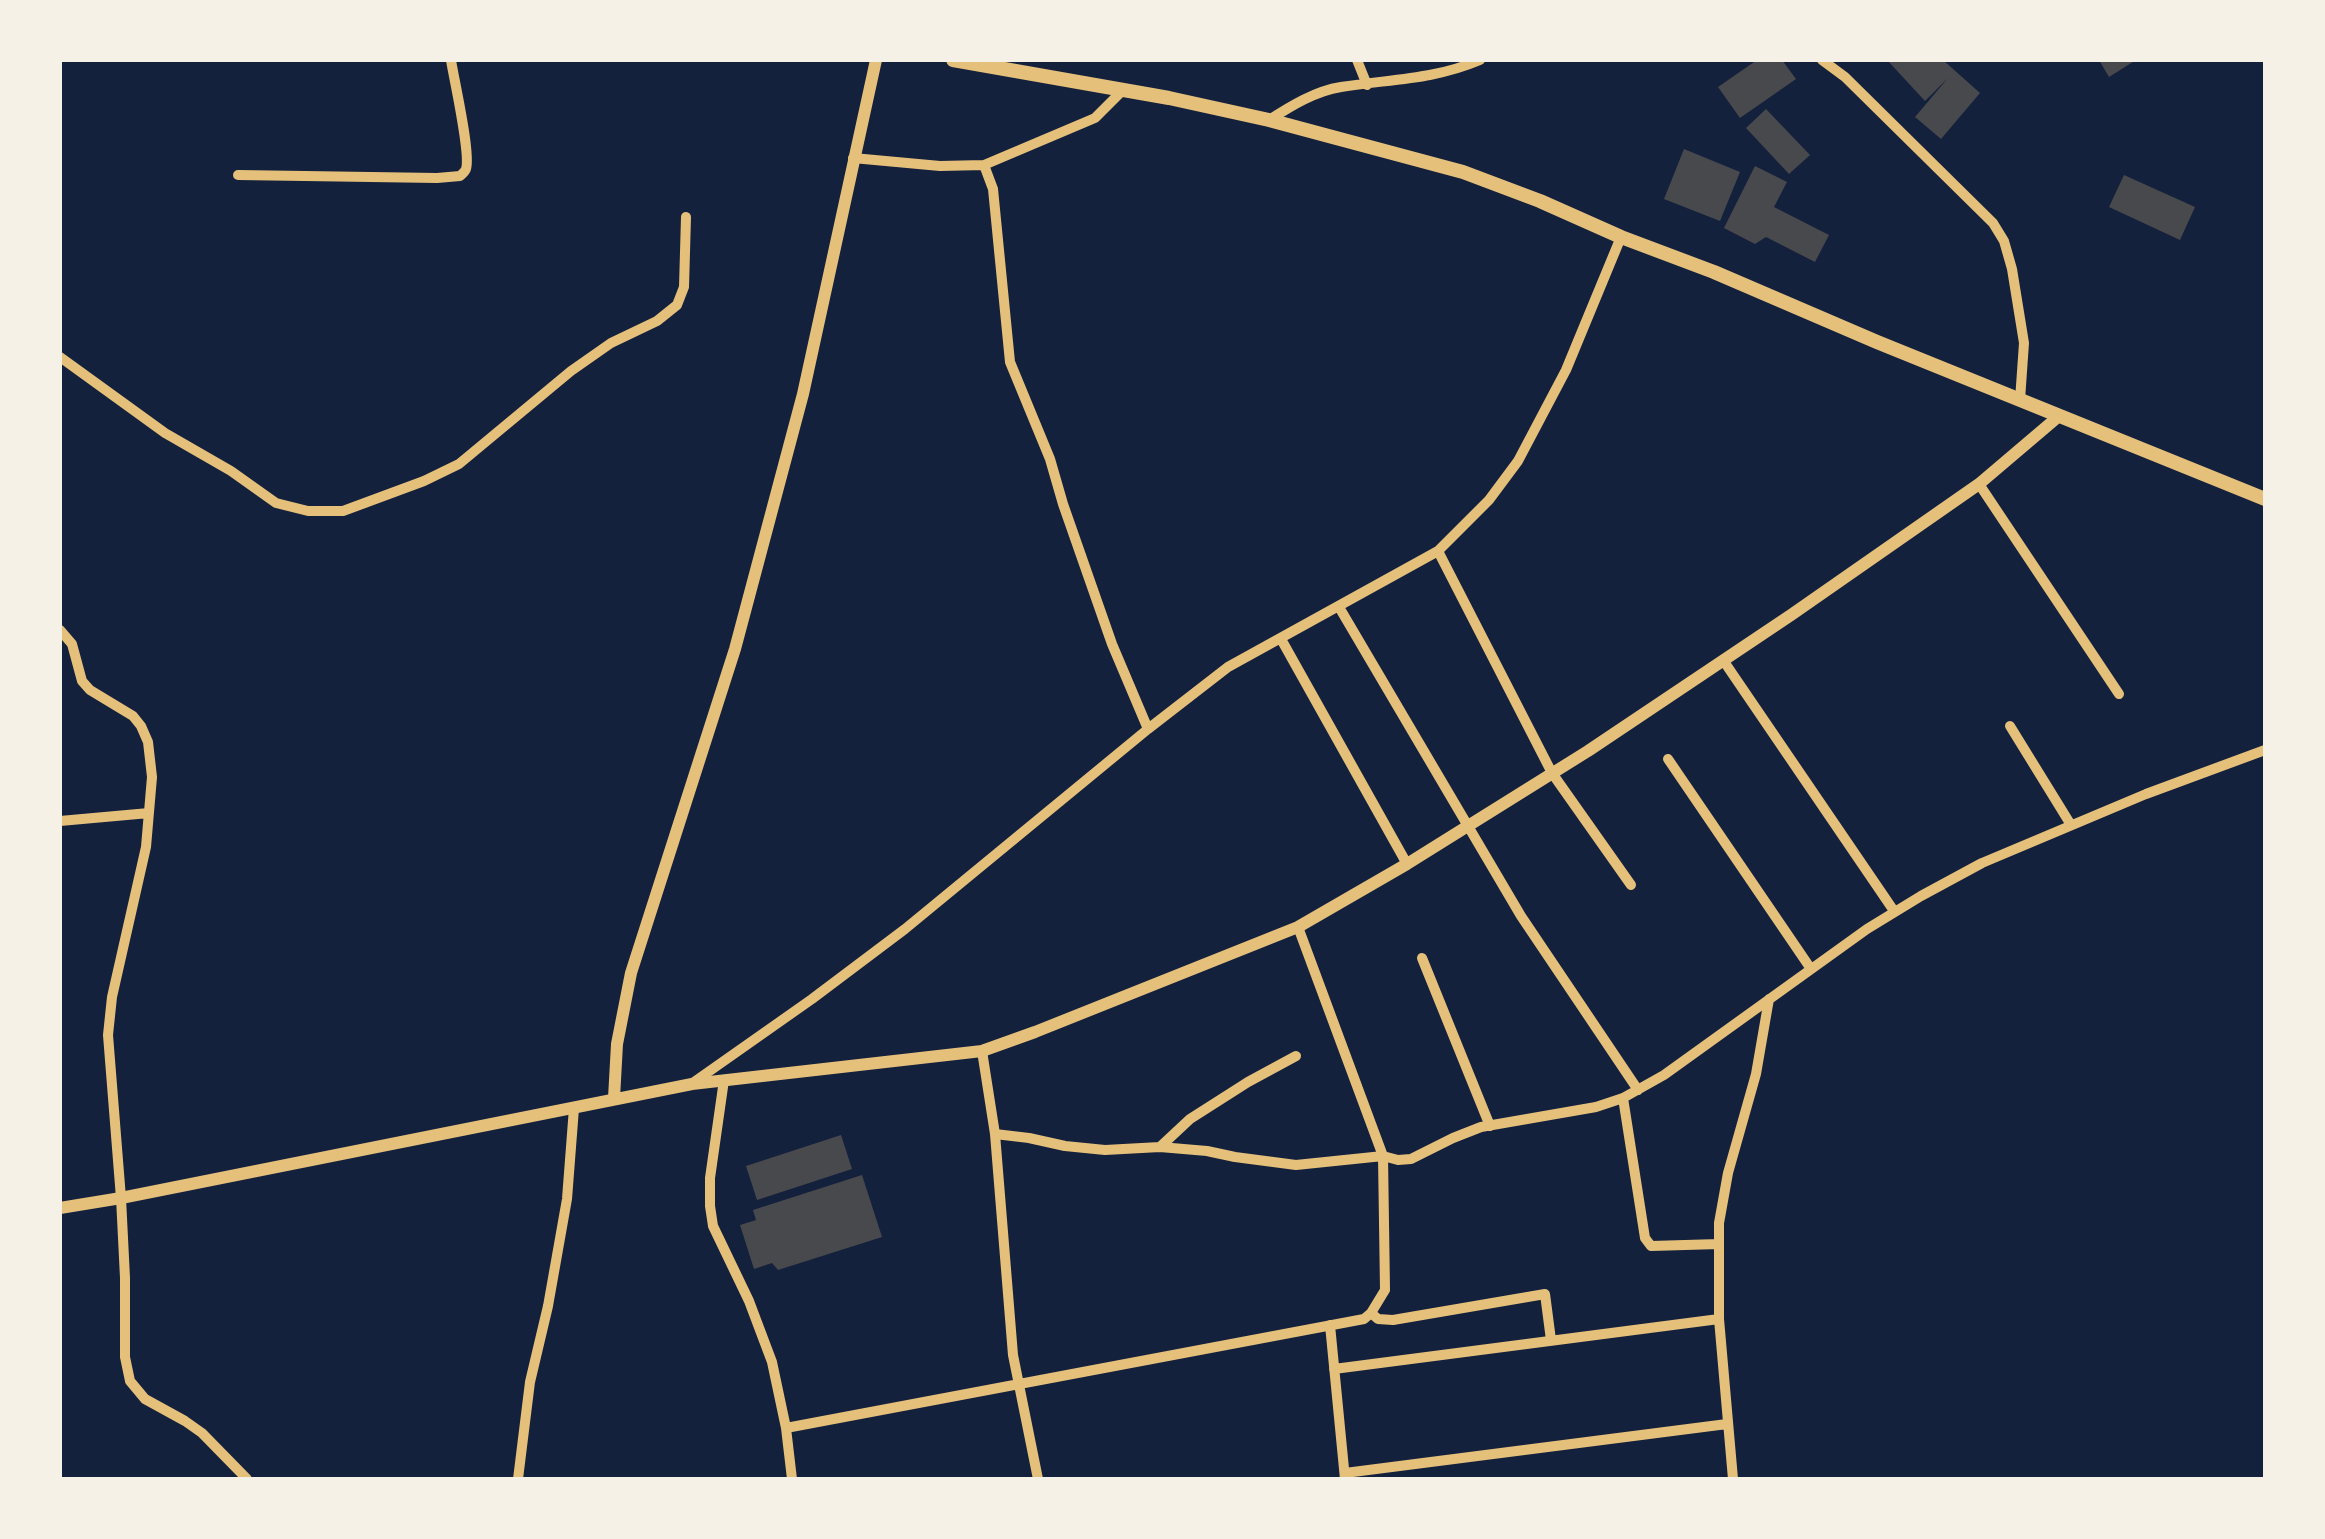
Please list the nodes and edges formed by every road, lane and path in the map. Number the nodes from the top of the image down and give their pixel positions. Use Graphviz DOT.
graph roads {
  1 [pos="450,60"];
  2 [pos="876,60"];
  3 [pos="953,60"];
  4 [pos="1357,60"];
  5 [pos="1480,60"];
  6 [pos="1822,60"];
  7 [pos="1367,85"];
  8 [pos="1123,90"];
  9 [pos="1270,120"];
  10 [pos="853,158"];
  11 [pos="984,164"];
  12 [pos="238,175"];
  13 [pos="686,217"];
  14 [pos="1621,237"];
  15 [pos="60,357"];
  16 [pos="2020,400"];
  17 [pos="2059,416"];
  18 [pos="1979,484"];
  19 [pos="2265,499"];
  20 [pos="1438,552"];
  21 [pos="1338,607"];
  22 [pos="60,630"];
  23 [pos="1281,639"];
  24 [pos="1723,660"];
  25 [pos="2119,694"];
  26 [pos="2010,726"];
  27 [pos="1148,729"];
  28 [pos="2265,750"];
  29 [pos="1668,759"];
  30 [pos="1552,773"];
  31 [pos="149,813"];
  32 [pos="60,821"];
  33 [pos="1468,826"];
  34 [pos="2071,826"];
  35 [pos="1407,864"];
  36 [pos="1631,885"];
  37 [pos="1894,912"];
  38 [pos="1298,927"];
  39 [pos="1422,958"];
  40 [pos="1811,968"];
  41 [pos="1769,998"];
  42 [pos="982,1051"];
  43 [pos="1296,1056"];
  44 [pos="724,1080"];
  45 [pos="692,1084"];
  46 [pos="1638,1090"];
  47 [pos="614,1098"];
  48 [pos="1624,1098"];
  49 [pos="574,1108"];
  50 [pos="1490,1126"];
  51 [pos="995,1134"];
  52 [pos="1160,1148"];
  53 [pos="1383,1156"];
  54 [pos="122,1198"];
  55 [pos="60,1208"];
  56 [pos="1719,1244"];
  57 [pos="1371,1313"];
  58 [pos="1719,1319"];
  59 [pos="1330,1326"];
  60 [pos="1550,1340"];
  61 [pos="1334,1368"];
  62 [pos="1018,1386"];
  63 [pos="1727,1424"];
  64 [pos="786,1428"];
  65 [pos="1345,1476"];
  66 [pos="247,1479"];
  67 [pos="518,1479"];
  68 [pos="792,1479"];
  69 [pos="1038,1479"];
  70 [pos="1733,1479"];
  1 -- 12 [label="street"];
  2 -- 10 [label="street"];
  3 -- 8 [label="main road"];
  4 -- 7 [label="street"];
  5 -- 7 [label="street"];
  6 -- 16 [label="street"];
  7 -- 9 [label="street"];
  8 -- 9 [label="main road"];
  8 -- 11 [label="street"];
  9 -- 14 [label="main road"];
  10 -- 11 [label="street"];
  10 -- 47 [label="street"];
  11 -- 27 [label="street"];
  13 -- 15 [label="street"];
  14 -- 16 [label="main road"];
  14 -- 20 [label="street"];
  16 -- 17 [label="main road"];
  17 -- 18 [label="street"];
  17 -- 19 [label="main road"];
  18 -- 24 [label="street"];
  18 -- 25 [label="street"];
  20 -- 21 [label="street"];
  20 -- 30 [label="street"];
  21 -- 23 [label="street"];
  21 -- 33 [label="street"];
  22 -- 31 [label="street"];
  23 -- 27 [label="street"];
  23 -- 35 [label="street"];
  24 -- 30 [label="street"];
  24 -- 37 [label="street"];
  26 -- 34 [label="street"];
  27 -- 45 [label="street"];
  28 -- 34 [label="street"];
  29 -- 40 [label="street"];
  30 -- 33 [label="street"];
  30 -- 36 [label="street"];
  31 -- 32 [label="street"];
  31 -- 54 [label="street"];
  33 -- 35 [label="street"];
  33 -- 46 [label="street"];
  34 -- 37 [label="street"];
  35 -- 38 [label="street"];
  37 -- 40 [label="street"];
  38 -- 42 [label="street"];
  38 -- 53 [label="street"];
  39 -- 50 [label="street"];
  40 -- 41 [label="street"];
  41 -- 46 [label="street"];
  41 -- 56 [label="street"];
  42 -- 44 [label="street"];
  42 -- 51 [label="street"];
  43 -- 52 [label="street"];
  44 -- 45 [label="street"];
  44 -- 64 [label="street"];
  45 -- 47 [label="street"];
  46 -- 48 [label="street"];
  47 -- 49 [label="street"];
  48 -- 50 [label="street"];
  48 -- 56 [label="street"];
  49 -- 54 [label="street"];
  49 -- 67 [label="street"];
  50 -- 53 [label="street"];
  51 -- 52 [label="street"];
  51 -- 62 [label="street"];
  52 -- 53 [label="street"];
  53 -- 57 [label="street"];
  54 -- 55 [label="street"];
  54 -- 66 [label="street"];
  56 -- 58 [label="street"];
  57 -- 59 [label="street"];
  57 -- 60 [label="street"];
  58 -- 60 [label="street"];
  58 -- 63 [label="street"];
  59 -- 61 [label="street"];
  59 -- 62 [label="street"];
  60 -- 61 [label="street"];
  61 -- 65 [label="street"];
  62 -- 64 [label="street"];
  62 -- 69 [label="street"];
  63 -- 65 [label="street"];
  63 -- 70 [label="street"];
  64 -- 68 [label="street"];
}
